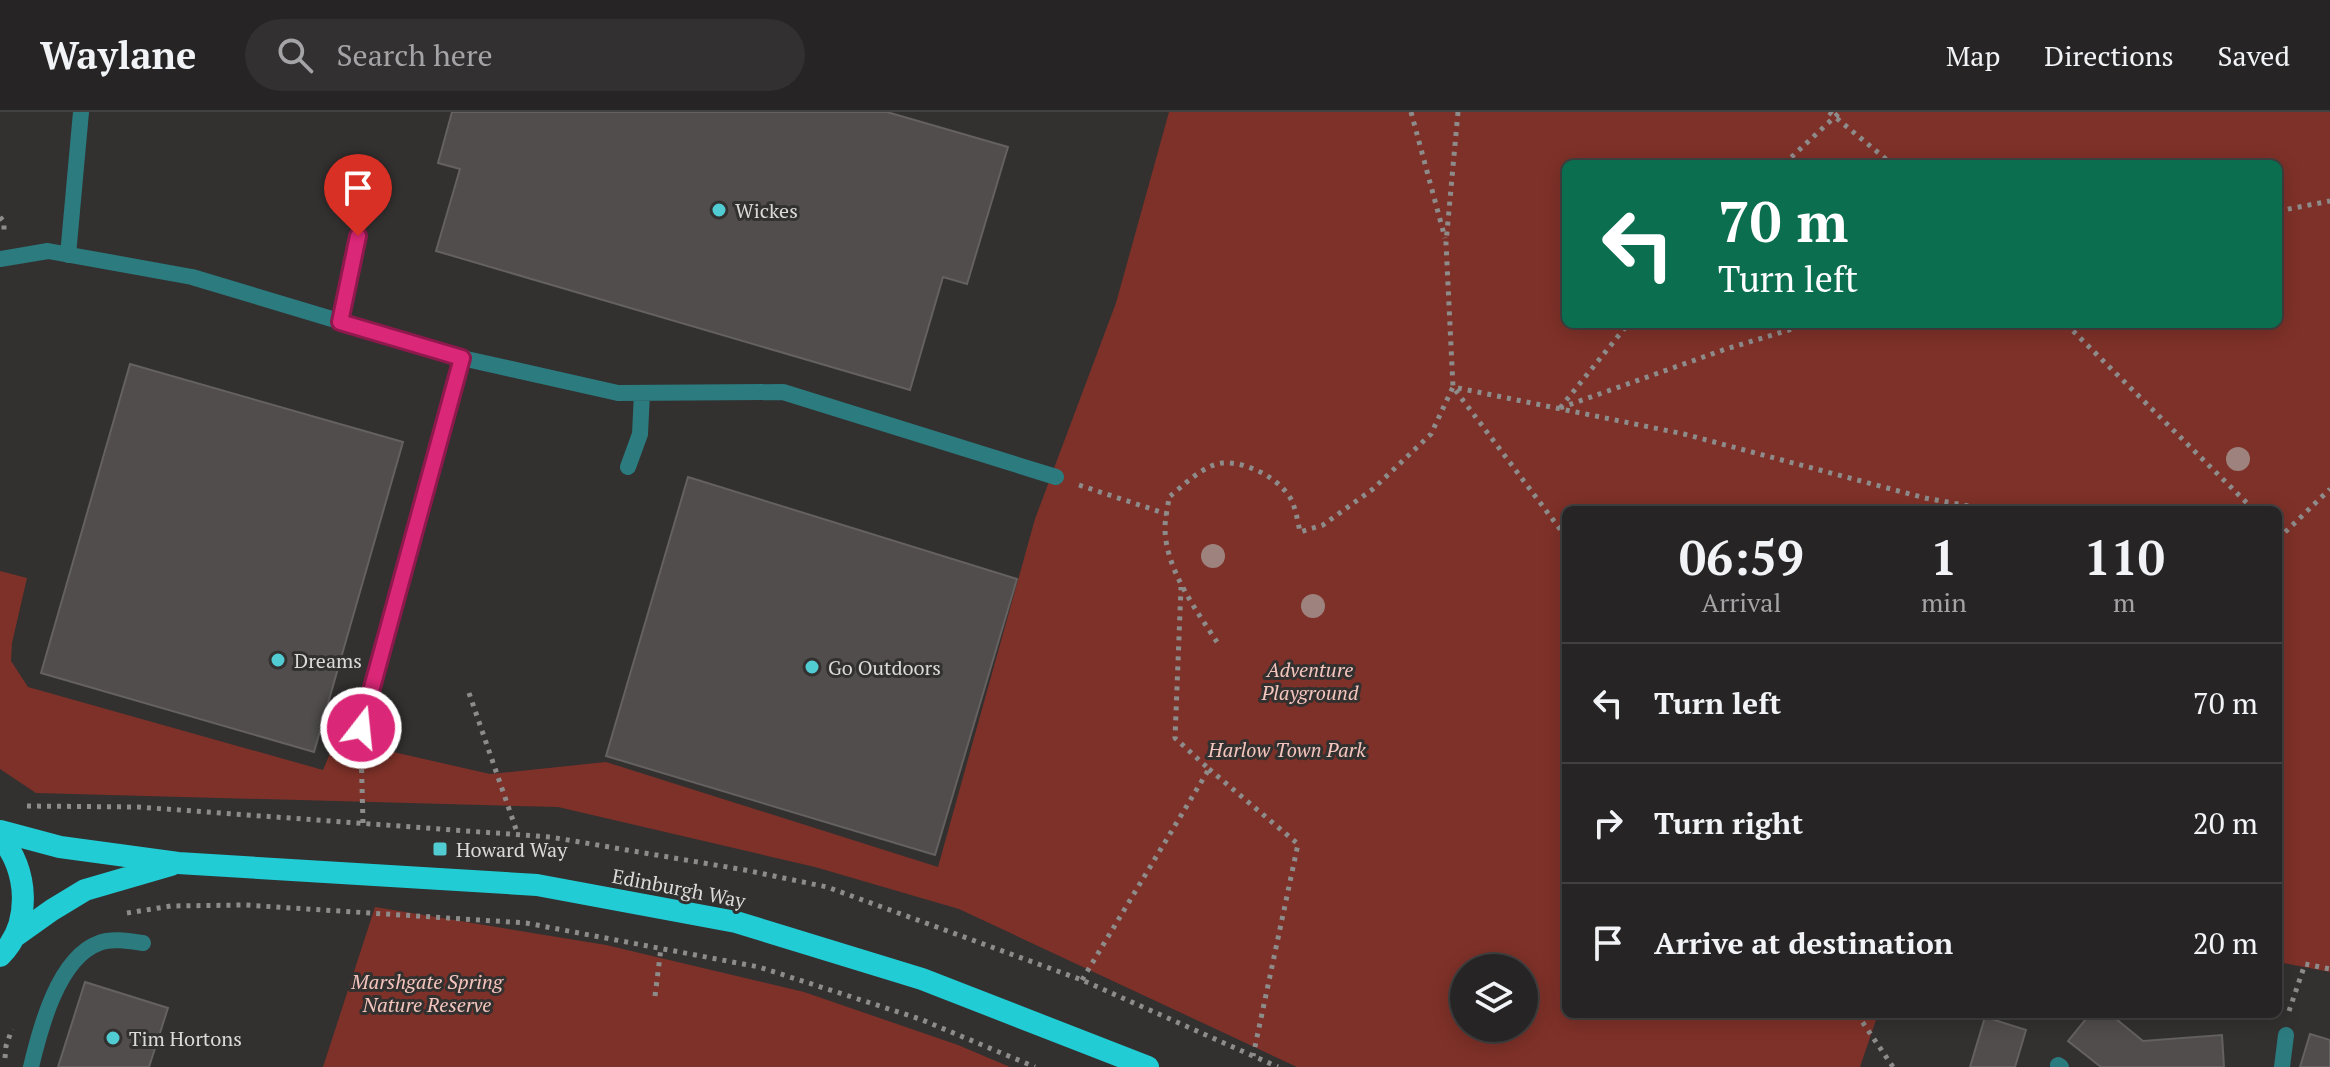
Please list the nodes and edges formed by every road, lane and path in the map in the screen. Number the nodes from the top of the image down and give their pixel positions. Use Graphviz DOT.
graph roads {
  1 [pos="81,112"];
  2 [pos="1411,112"];
  3 [pos="1458,112"];
  4 [pos="1829,112"];
  5 [pos="1838,115"];
  6 [pos="1788,160"];
  7 [pos="1888,160"];
  8 [pos="2330,201"];
  9 [pos="2282,210"];
  10 [pos="358,236"];
  11 [pos="1446,243"];
  12 [pos="68,255"];
  13 [pos="0,259"];
  14 [pos="340,322"];
  15 [pos="1625,328"];
  16 [pos="1796,328"];
  17 [pos="2070,328"];
  18 [pos="462,358"];
  19 [pos="1453,387"];
  20 [pos="642,393"];
  21 [pos="1559,409"];
  22 [pos="628,467"];
  23 [pos="1056,477"];
  24 [pos="2330,489"];
  25 [pos="1969,506"];
  26 [pos="2250,506"];
  27 [pos="1167,514"];
  28 [pos="1562,532"];
  29 [pos="2282,534"];
  30 [pos="1181,586"];
  31 [pos="1217,642"];
  32 [pos="469,693"];
  33 [pos="361,728"];
  34 [pos="1209,769"];
  35 [pos="13,806"];
  36 [pos="138,807"];
  37 [pos="363,823"];
  38 [pos="0,831"];
  39 [pos="518,835"];
  40 [pos="0,837"];
  41 [pos="178,863"];
  42 [pos="121,914"];
  43 [pos="143,943"];
  44 [pos="661,948"];
  45 [pos="5,954"];
  46 [pos="2330,969"];
  47 [pos="1082,980"];
  48 [pos="655,996"];
  49 [pos="16,1017"];
  50 [pos="1860,1018"];
  51 [pos="2286,1035"];
  52 [pos="1253,1056"];
  53 [pos="5,1066"];
  54 [pos="31,1067"];
  55 [pos="1035,1067"];
  56 [pos="1148,1067"];
  57 [pos="1893,1067"];
  58 [pos="2282,1067"];
  1 -- 12 [label="street"];
  2 -- 11 [label="path"];
  3 -- 11 [label="path"];
  4 -- 5 [label="path"];
  5 -- 6 [label="path"];
  5 -- 7 [label="path"];
  8 -- 9 [label="path"];
  10 -- 14 [label="street"];
  11 -- 19 [label="path"];
  12 -- 13 [label="street"];
  12 -- 14 [label="street"];
  14 -- 18 [label="street"];
  15 -- 21 [label="path"];
  16 -- 21 [label="path"];
  17 -- 26 [label="path"];
  18 -- 20 [label="street"];
  18 -- 33 [label="street"];
  19 -- 21 [label="path"];
  19 -- 27 [label="path"];
  19 -- 28 [label="path"];
  20 -- 22 [label="street"];
  20 -- 23 [label="street"];
  21 -- 25 [label="path"];
  23 -- 27 [label="path"];
  24 -- 29 [label="path"];
  27 -- 30 [label="path"];
  30 -- 31 [label="path"];
  30 -- 34 [label="path"];
  32 -- 39 [label="path"];
  33 -- 37 [label="path"];
  34 -- 47 [label="path"];
  34 -- 52 [label="path"];
  35 -- 36 [label="path"];
  38 -- 41 [label="highway, Edinburgh Way"];
  40 -- 45 [label="highway"];
  41 -- 45 [label="highway, Edinburgh Way"];
  41 -- 56 [label="highway, Edinburgh Way"];
  42 -- 44 [label="path"];
  43 -- 54 [label="street"];
  44 -- 48 [label="path"];
  44 -- 55 [label="path"];
  46 -- 51 [label="path"];
  49 -- 53 [label="path"];
  50 -- 57 [label="path"];
  51 -- 58 [label="street"];
}
